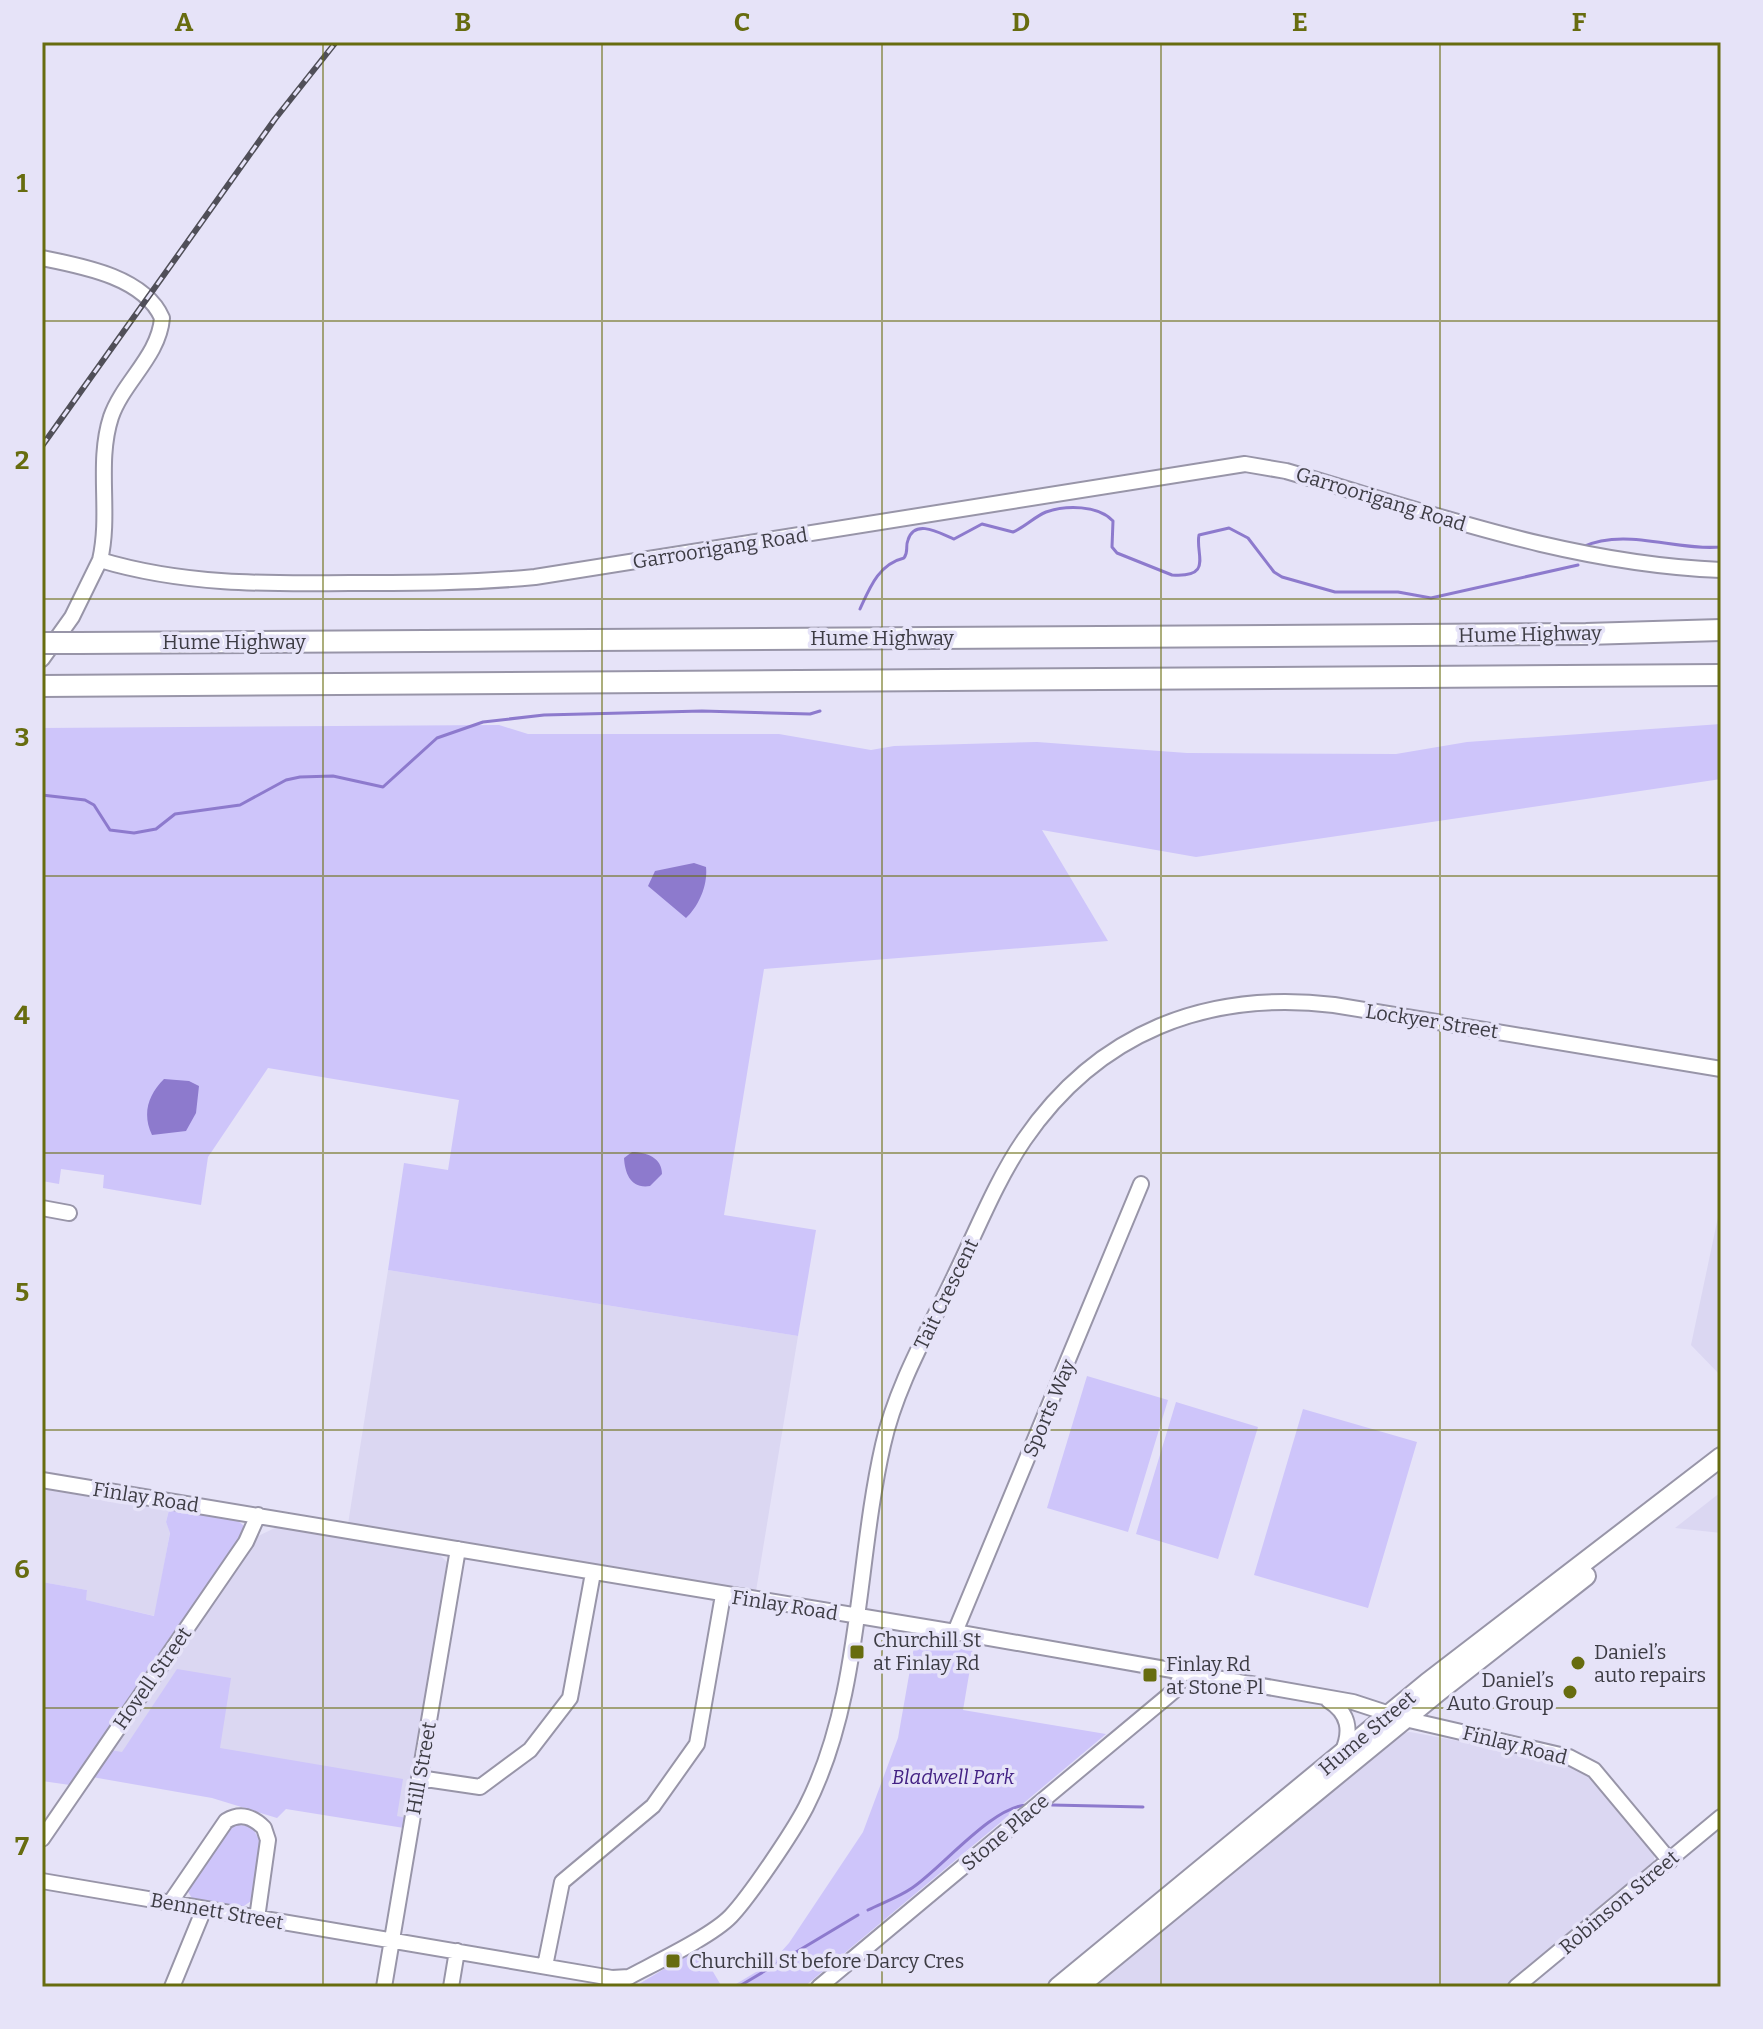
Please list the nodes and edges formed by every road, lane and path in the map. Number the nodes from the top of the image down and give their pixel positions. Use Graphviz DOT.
graph roads {
  1 [pos="42,258"];
  2 [pos="100,560"];
  3 [pos="1721,570"];
  4 [pos="1721,630"];
  5 [pos="42,643"];
  6 [pos="42,659"];
  7 [pos="1721,675"];
  8 [pos="51,686"];
  9 [pos="1145,1032"];
  10 [pos="1721,1069"];
  11 [pos="1141,1184"];
  12 [pos="42,1208"];
  13 [pos="69,1213"];
  14 [pos="1721,1457"];
  15 [pos="1721,1472"];
  16 [pos="42,1480"];
  17 [pos="258,1515"];
  18 [pos="458,1549"];
  19 [pos="593,1573"];
  20 [pos="723,1595"];
  21 [pos="855,1616"];
  22 [pos="955,1632"];
  23 [pos="1182,1671"];
  24 [pos="1319,1695"];
  25 [pos="1398,1716"];
  26 [pos="1342,1754"];
  27 [pos="419,1778"];
  28 [pos="1721,1817"];
  29 [pos="42,1839"];
  30 [pos="1670,1861"];
  31 [pos="42,1881"];
  32 [pos="170,1903"];
  33 [pos="204,1909"];
  34 [pos="257,1918"];
  35 [pos="392,1940"];
  36 [pos="457,1951"];
  37 [pos="545,1966"];
  38 [pos="172,1987"];
  39 [pos="384,1987"];
  40 [pos="451,1987"];
  41 [pos="819,1987"];
  42 [pos="1058,1987"];
  43 [pos="1078,1987"];
  44 [pos="1516,1987"];
  1 -- 2 [label="street"];
  2 -- 3 [label="street, Garroorigang Road"];
  2 -- 6 [label="street"];
  4 -- 5 [label="highway, Hume Highway, bridge"];
  7 -- 8 [label="highway, Hume Highway"];
  9 -- 10 [label="street, Lockyer Street"];
  9 -- 21 [label="street, Tait Crescent"];
  11 -- 22 [label="street, Sports Way"];
  12 -- 13 [label="street"];
  14 -- 25 [label="main road, Hume Street"];
  15 -- 25 [label="main road, Hume Street"];
  16 -- 17 [label="street, Finlay Road"];
  17 -- 18 [label="street, Finlay Road"];
  17 -- 29 [label="street, Hovell Street"];
  18 -- 19 [label="street, Finlay Road"];
  18 -- 27 [label="street, Hill Street"];
  19 -- 20 [label="street, Finlay Road"];
  19 -- 27 [label="street"];
  20 -- 21 [label="street, Finlay Road"];
  20 -- 37 [label="street"];
  21 -- 22 [label="street, Finlay Road"];
  21 -- 37 [label="street, Tait Crescent"];
  22 -- 23 [label="street, Finlay Road"];
  23 -- 24 [label="street, Finlay Road"];
  23 -- 41 [label="street, Stone Place"];
  24 -- 25 [label="street, Finlay Road"];
  24 -- 26 [label="street"];
  25 -- 26 [label="main road, Hume Street"];
  25 -- 30 [label="street, Finlay Road"];
  25 -- 43 [label="main road, Hume Street"];
  26 -- 42 [label="main road, Hume Street"];
  27 -- 35 [label="street, Hill Street"];
  28 -- 30 [label="street, Robinson Street"];
  30 -- 44 [label="street, Robinson Street"];
  31 -- 32 [label="street, Bennett Street"];
  32 -- 33 [label="street, Bennett Street"];
  32 -- 34 [label="street"];
  33 -- 34 [label="street, Bennett Street"];
  33 -- 38 [label="street"];
  34 -- 35 [label="street, Bennett Street"];
  35 -- 36 [label="street, Bennett Street"];
  35 -- 39 [label="street, Hill Street"];
  36 -- 37 [label="street, Bennett Street"];
  36 -- 40 [label="street"];
}
